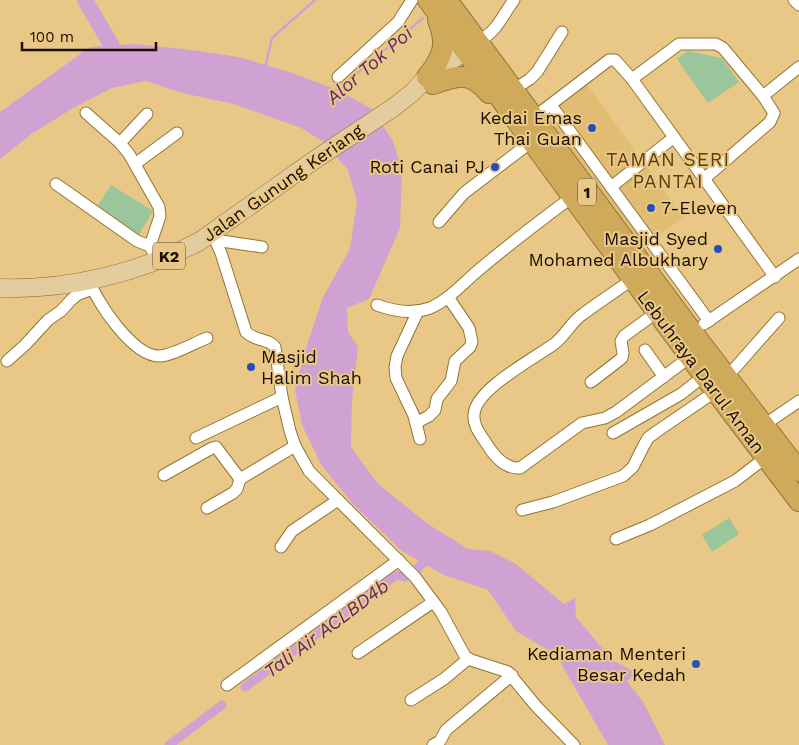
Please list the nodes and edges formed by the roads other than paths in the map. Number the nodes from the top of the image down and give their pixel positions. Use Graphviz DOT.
graph roads {
  1 [pos="412,0"];
  2 [pos="514,0"];
  3 [pos="794,0"];
  4 [pos="436,2"];
  5 [pos="799,5"];
  6 [pos="562,32"];
  7 [pos="474,50"];
  8 [pos="799,67"];
  9 [pos="338,77"];
  10 [pos="632,79"];
  11 [pos="430,80"];
  12 [pos="513,90"];
  13 [pos="763,96"];
  14 [pos="552,105"];
  15 [pos="507,110"];
  16 [pos="86,113"];
  17 [pos="147,114"];
  18 [pos="534,118"];
  19 [pos="177,133"];
  20 [pos="673,138"];
  21 [pos="531,142"];
  22 [pos="120,143"];
  23 [pos="135,164"];
  24 [pos="704,179"];
  25 [pos="56,184"];
  26 [pos="611,187"];
  27 [pos="572,197"];
  28 [pos="439,222"];
  29 [pos="213,236"];
  30 [pos="262,247"];
  31 [pos="153,253"];
  32 [pos="799,259"];
  33 [pos="775,277"];
  34 [pos="632,279"];
  35 [pos="91,285"];
  36 [pos="0,288"];
  37 [pos="448,297"];
  38 [pos="377,305"];
  39 [pos="418,310"];
  40 [pos="657,312"];
  41 [pos="779,318"];
  42 [pos="701,327"];
  43 [pos="206,338"];
  44 [pos="645,350"];
  45 [pos="690,357"];
  46 [pos="7,361"];
  47 [pos="664,377"];
  48 [pos="716,381"];
  49 [pos="591,382"];
  50 [pos="282,396"];
  51 [pos="799,401"];
  52 [pos="416,423"];
  53 [pos="764,425"];
  54 [pos="613,433"];
  55 [pos="196,438"];
  56 [pos="420,439"];
  57 [pos="295,446"];
  58 [pos="766,458"];
  59 [pos="799,471"];
  60 [pos="164,475"];
  61 [pos="240,479"];
  62 [pos="338,500"];
  63 [pos="799,500"];
  64 [pos="207,508"];
  65 [pos="522,510"];
  66 [pos="616,539"];
  67 [pos="281,546"];
  68 [pos="399,560"];
  69 [pos="433,602"];
  70 [pos="358,653"];
  71 [pos="468,659"];
  72 [pos="512,675"];
  73 [pos="227,685"];
  74 [pos="411,700"];
  75 [pos="433,745"];
  76 [pos="574,745"];
  1 -- 9 [label="street"];
  2 -- 7 [label="street"];
  3 -- 5 [label="street"];
  4 -- 7 [label="highway, Lebuhraya Darul Aman / 1"];
  4 -- 11 [label="highway"];
  6 -- 12 [label="street"];
  7 -- 11 [label="main road, Jalan Gunung Keriang / K2"];
  7 -- 12 [label="highway, Lebuhraya Darul Aman / 1"];
  7 -- 15 [label="highway, Lebuhraya Darul Aman / 1"];
  8 -- 13 [label="street"];
  10 -- 13 [label="street"];
  10 -- 14 [label="street"];
  10 -- 20 [label="street"];
  11 -- 15 [label="highway"];
  11 -- 29 [label="main road, Jalan Gunung Keriang / K2"];
  12 -- 18 [label="highway, Lebuhraya Darul Aman / 1"];
  13 -- 24 [label="street"];
  14 -- 18 [label="street"];
  14 -- 26 [label="street"];
  15 -- 21 [label="highway, Lebuhraya Darul Aman / 1"];
  16 -- 22 [label="street"];
  17 -- 22 [label="street"];
  18 -- 42 [label="highway, Lebuhraya Darul Aman / 1"];
  19 -- 23 [label="street"];
  20 -- 24 [label="street"];
  20 -- 26 [label="street"];
  21 -- 27 [label="highway, Lebuhraya Darul Aman / 1"];
  21 -- 28 [label="street"];
  22 -- 23 [label="street"];
  23 -- 31 [label="street"];
  24 -- 33 [label="street"];
  25 -- 31 [label="street"];
  26 -- 42 [label="street"];
  27 -- 34 [label="highway, Lebuhraya Darul Aman / 1"];
  27 -- 37 [label="street"];
  29 -- 30 [label="street"];
  29 -- 31 [label="main road, Jalan Gunung Keriang / K2"];
  29 -- 50 [label="street"];
  31 -- 35 [label="main road, Jalan Gunung Keriang / K2"];
  32 -- 33 [label="street"];
  33 -- 42 [label="street"];
  34 -- 40 [label="highway, Lebuhraya Darul Aman / 1"];
  34 -- 47 [label="street"];
  35 -- 36 [label="main road, Jalan Gunung Keriang / K2"];
  35 -- 43 [label="street"];
  35 -- 46 [label="street"];
  37 -- 39 [label="street"];
  37 -- 52 [label="street"];
  38 -- 39 [label="street"];
  39 -- 52 [label="street"];
  40 -- 45 [label="highway, Lebuhraya Darul Aman / 1"];
  40 -- 49 [label="street"];
  41 -- 48 [label="street"];
  42 -- 48 [label="highway, Lebuhraya Darul Aman / 1"];
  44 -- 47 [label="street"];
  45 -- 47 [label="street"];
  45 -- 48 [label="highway, Lebuhraya Darul Aman / 1"];
  48 -- 53 [label="highway, Lebuhraya Darul Aman / 1"];
  48 -- 54 [label="street"];
  48 -- 58 [label="highway, Lebuhraya Darul Aman / 1"];
  48 -- 65 [label="street"];
  50 -- 55 [label="street"];
  50 -- 57 [label="street"];
  51 -- 53 [label="street"];
  52 -- 56 [label="street"];
  53 -- 59 [label="highway, Lebuhraya Darul Aman / 1"];
  57 -- 61 [label="street"];
  57 -- 62 [label="street"];
  58 -- 63 [label="highway, Lebuhraya Darul Aman / 1"];
  58 -- 66 [label="street"];
  60 -- 61 [label="street"];
  61 -- 64 [label="street"];
  62 -- 67 [label="street"];
  62 -- 68 [label="street"];
  68 -- 69 [label="street"];
  68 -- 73 [label="street"];
  69 -- 70 [label="street"];
  69 -- 71 [label="street"];
  71 -- 72 [label="street"];
  71 -- 74 [label="street"];
  72 -- 75 [label="street"];
  72 -- 76 [label="street"];
}
